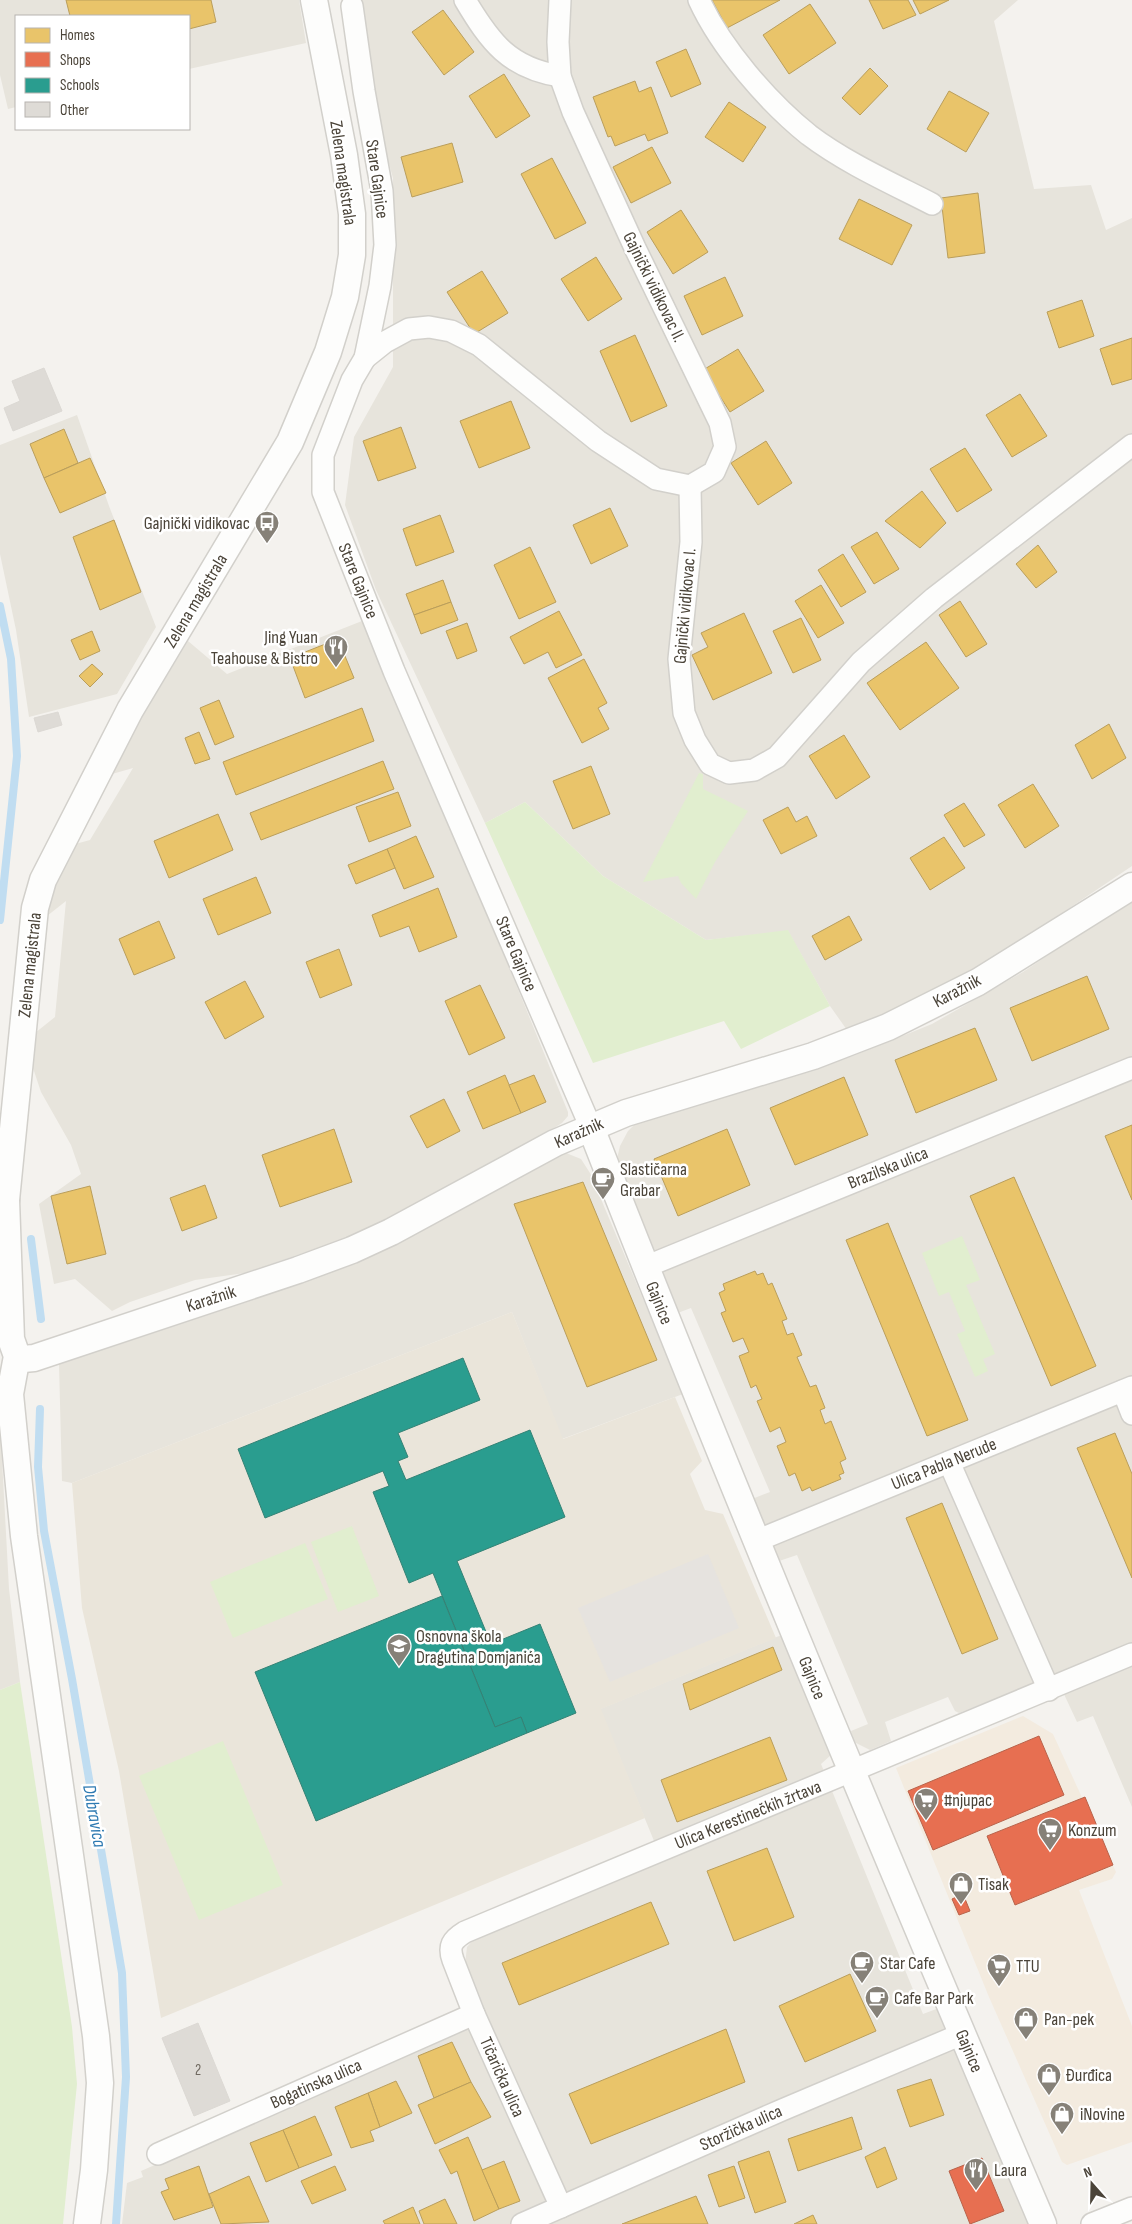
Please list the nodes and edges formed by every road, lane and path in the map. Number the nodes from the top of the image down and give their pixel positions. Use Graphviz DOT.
graph roads {
  1 [pos="314,0"];
  2 [pos="465,0"];
  3 [pos="560,0"];
  4 [pos="699,0"];
  5 [pos="352,6"];
  6 [pos="560,76"];
  7 [pos="932,204"];
  8 [pos="365,358"];
  9 [pos="1132,444"];
  10 [pos="690,486"];
  11 [pos="1132,886"];
  12 [pos="9,1068"];
  13 [pos="1132,1068"];
  14 [pos="591,1128"];
  15 [pos="3,1190"];
  16 [pos="645,1268"];
  17 [pos="10,1374"];
  18 [pos="1127,1389"];
  19 [pos="1132,1414"];
  20 [pos="949,1462"];
  21 [pos="756,1541"];
  22 [pos="1132,1654"];
  23 [pos="1049,1690"];
  24 [pos="851,1772"];
  25 [pos="451,1944"];
  26 [pos="474,2014"];
  27 [pos="962,2034"];
  28 [pos="158,2154"];
  29 [pos="561,2207"];
  30 [pos="1132,2208"];
  31 [pos="87,2224"];
  32 [pos="522,2224"];
  33 [pos="1043,2224"];
  34 [pos="1092,2224"];
  1 -- 12 [label="street, Zelena magistrala"];
  2 -- 6 [label="street"];
  3 -- 6 [label="street, Gajnički vidikovac II."];
  4 -- 7 [label="street"];
  5 -- 8 [label="street, Stare Gajnice"];
  6 -- 10 [label="street, Gajnički vidikovac II."];
  8 -- 10 [label="street"];
  8 -- 14 [label="street, Stare Gajnice"];
  9 -- 10 [label="street, Gajnički vidikovac I."];
  11 -- 14 [label="street, Karažnik"];
  12 -- 15 [label="street, Zelena magistrala"];
  13 -- 16 [label="street, Brazilska ulica"];
  14 -- 16 [label="street, Gajnice"];
  14 -- 17 [label="street, Karažnik"];
  15 -- 17 [label="street"];
  16 -- 21 [label="street, Gajnice"];
  17 -- 31 [label="street"];
  18 -- 19 [label="street"];
  18 -- 20 [label="street, Ulica Pabla Nerude"];
  20 -- 21 [label="street, Ulica Pabla Nerude"];
  20 -- 23 [label="street"];
  21 -- 24 [label="street, Gajnice"];
  22 -- 23 [label="street, Ulica Kerestinečkih žrtava"];
  23 -- 24 [label="street, Ulica Kerestinečkih žrtava"];
  24 -- 25 [label="street, Ulica Kerestinečkih žrtava"];
  24 -- 27 [label="street, Gajnice"];
  25 -- 26 [label="street, Tičarička ulica"];
  26 -- 28 [label="street, Bogatinska ulica"];
  26 -- 29 [label="street, Tičarička ulica"];
  27 -- 29 [label="street, Storžička ulica"];
  27 -- 33 [label="street, Gajnice"];
  29 -- 32 [label="street, Storžička ulica"];
  30 -- 34 [label="street"];
}
